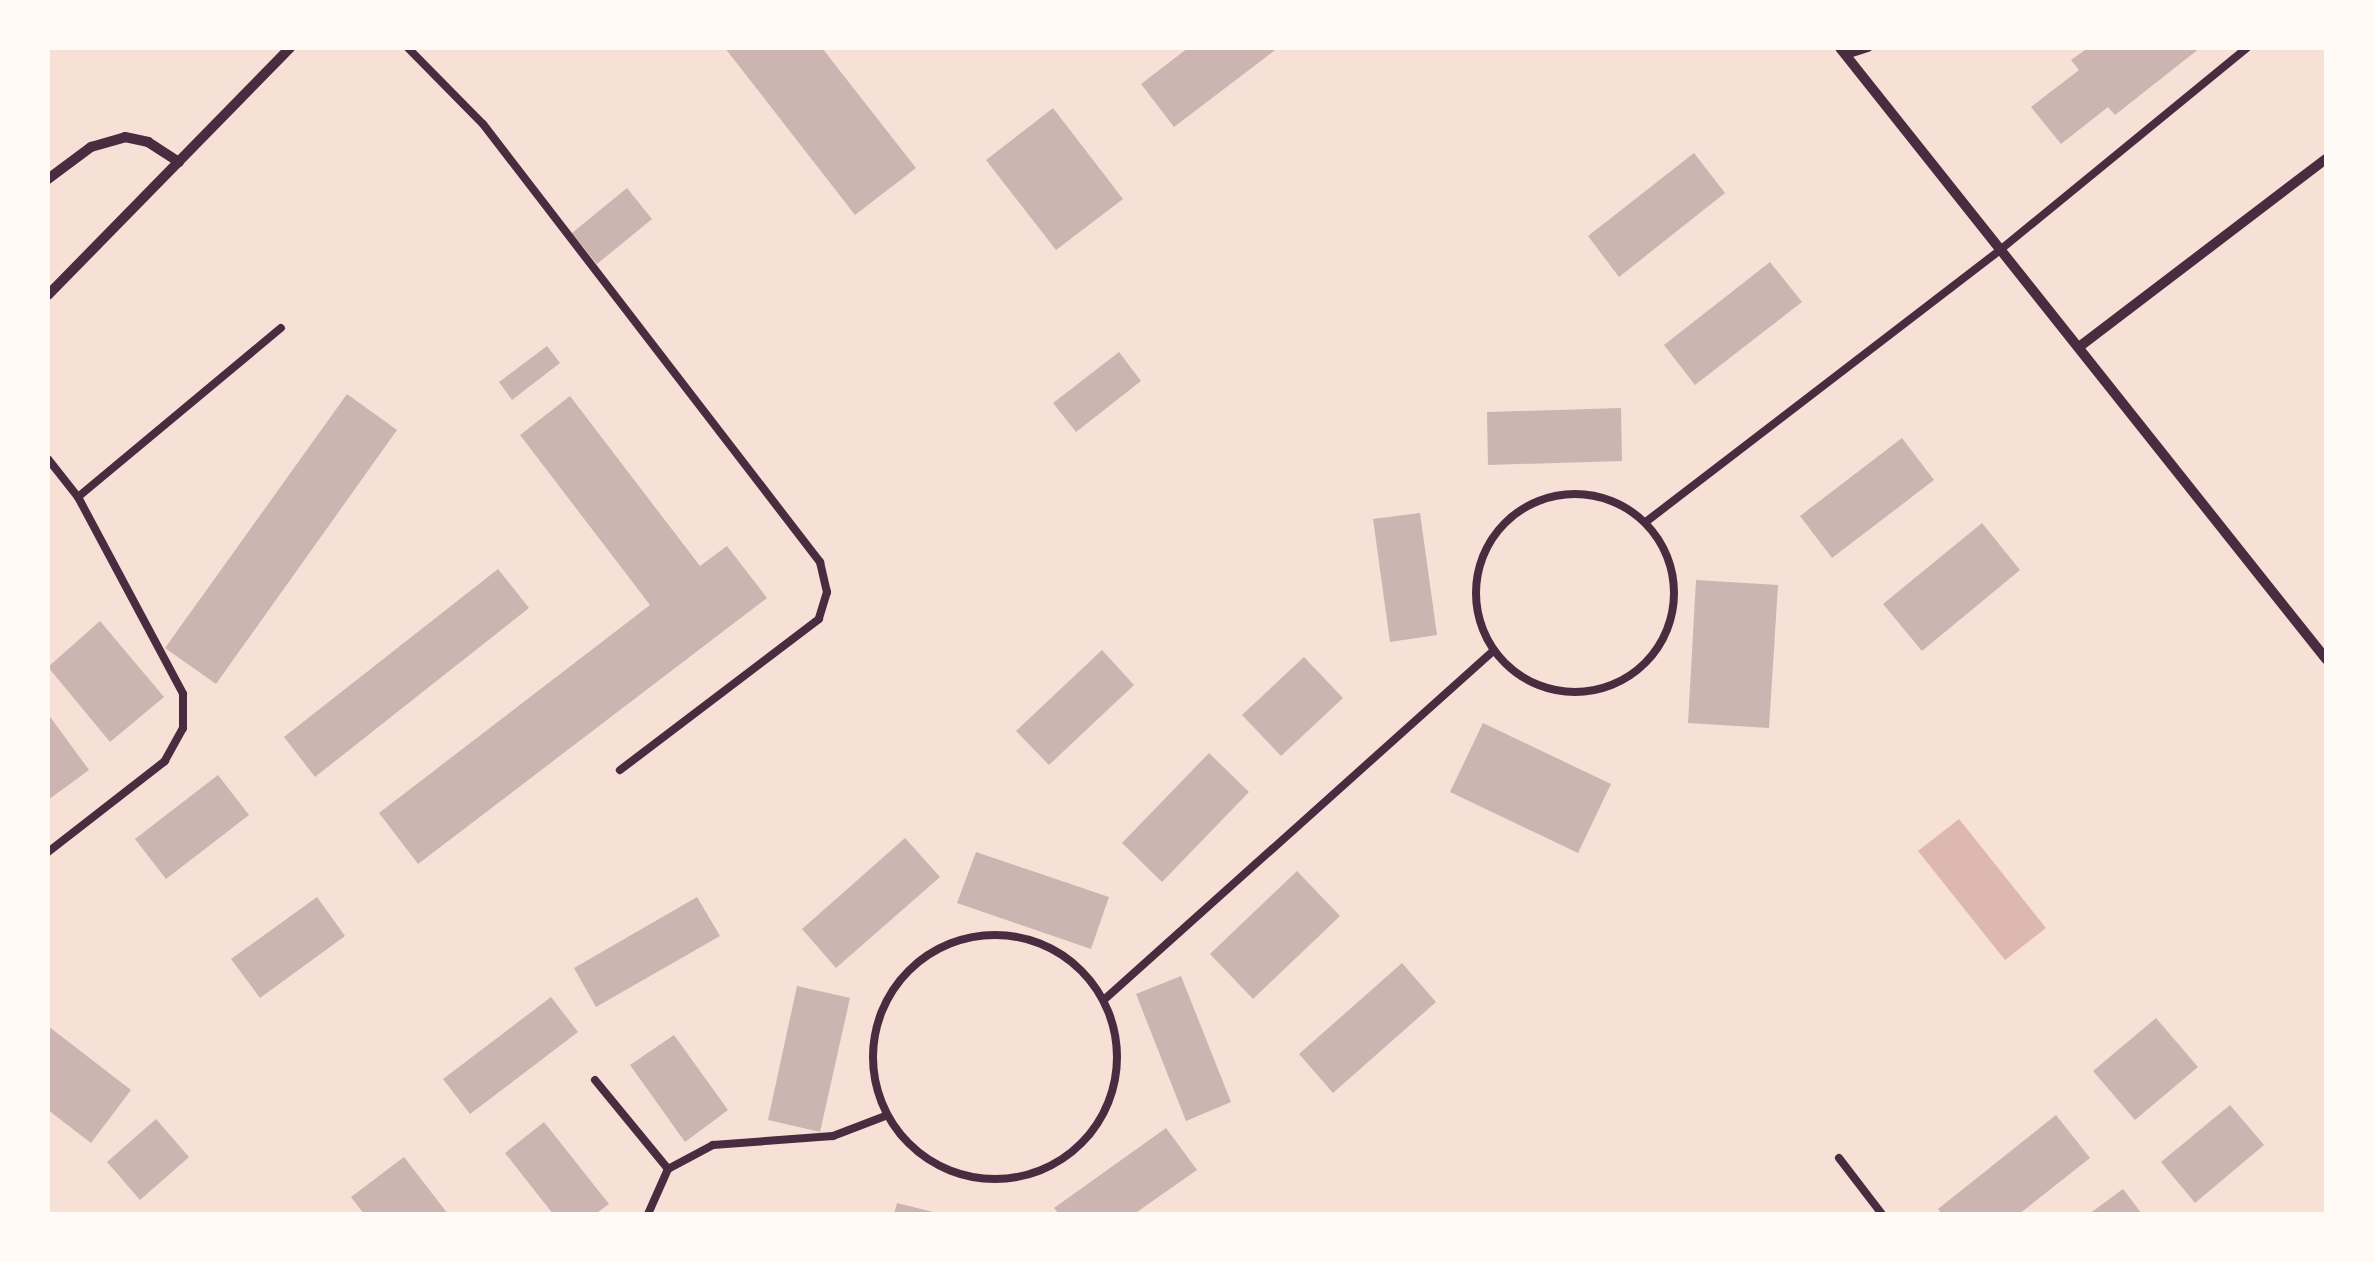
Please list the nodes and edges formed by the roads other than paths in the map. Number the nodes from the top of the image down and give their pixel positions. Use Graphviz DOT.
graph roads {
  1 [pos="290,48"];
  2 [pos="408,48"];
  3 [pos="1868,48"];
  4 [pos="2246,48"];
  5 [pos="1843,52"];
  6 [pos="2326,159"];
  7 [pos="179,162"];
  8 [pos="48,180"];
  9 [pos="2000,250"];
  10 [pos="48,296"];
  11 [pos="281,328"];
  12 [pos="2079,347"];
  13 [pos="48,459"];
  14 [pos="78,497"];
  15 [pos="1647,521"];
  16 [pos="1492,652"];
  17 [pos="2326,660"];
  18 [pos="620,770"];
  19 [pos="48,852"];
  20 [pos="1106,998"];
  21 [pos="595,1080"];
  22 [pos="885,1116"];
  23 [pos="1840,1158"];
  24 [pos="668,1169"];
  25 [pos="648,1214"];
  26 [pos="1882,1214"];
  1 -- 7 [label="street"];
  2 -- 18 [label="lane"];
  3 -- 5 [label="lane"];
  4 -- 9 [label="lane"];
  5 -- 9 [label="street"];
  6 -- 12 [label="street"];
  7 -- 8 [label="street"];
  7 -- 10 [label="street"];
  9 -- 12 [label="street"];
  9 -- 15 [label="lane"];
  11 -- 14 [label="lane"];
  12 -- 17 [label="street"];
  13 -- 14 [label="lane"];
  14 -- 19 [label="lane"];
  15 -- 16 [label="lane"];
  15 -- 16 [label="lane"];
  16 -- 20 [label="lane"];
  20 -- 22 [label="lane"];
  20 -- 22 [label="lane"];
  21 -- 24 [label="lane"];
  22 -- 24 [label="lane"];
  23 -- 26 [label="lane"];
  24 -- 25 [label="lane"];
}
